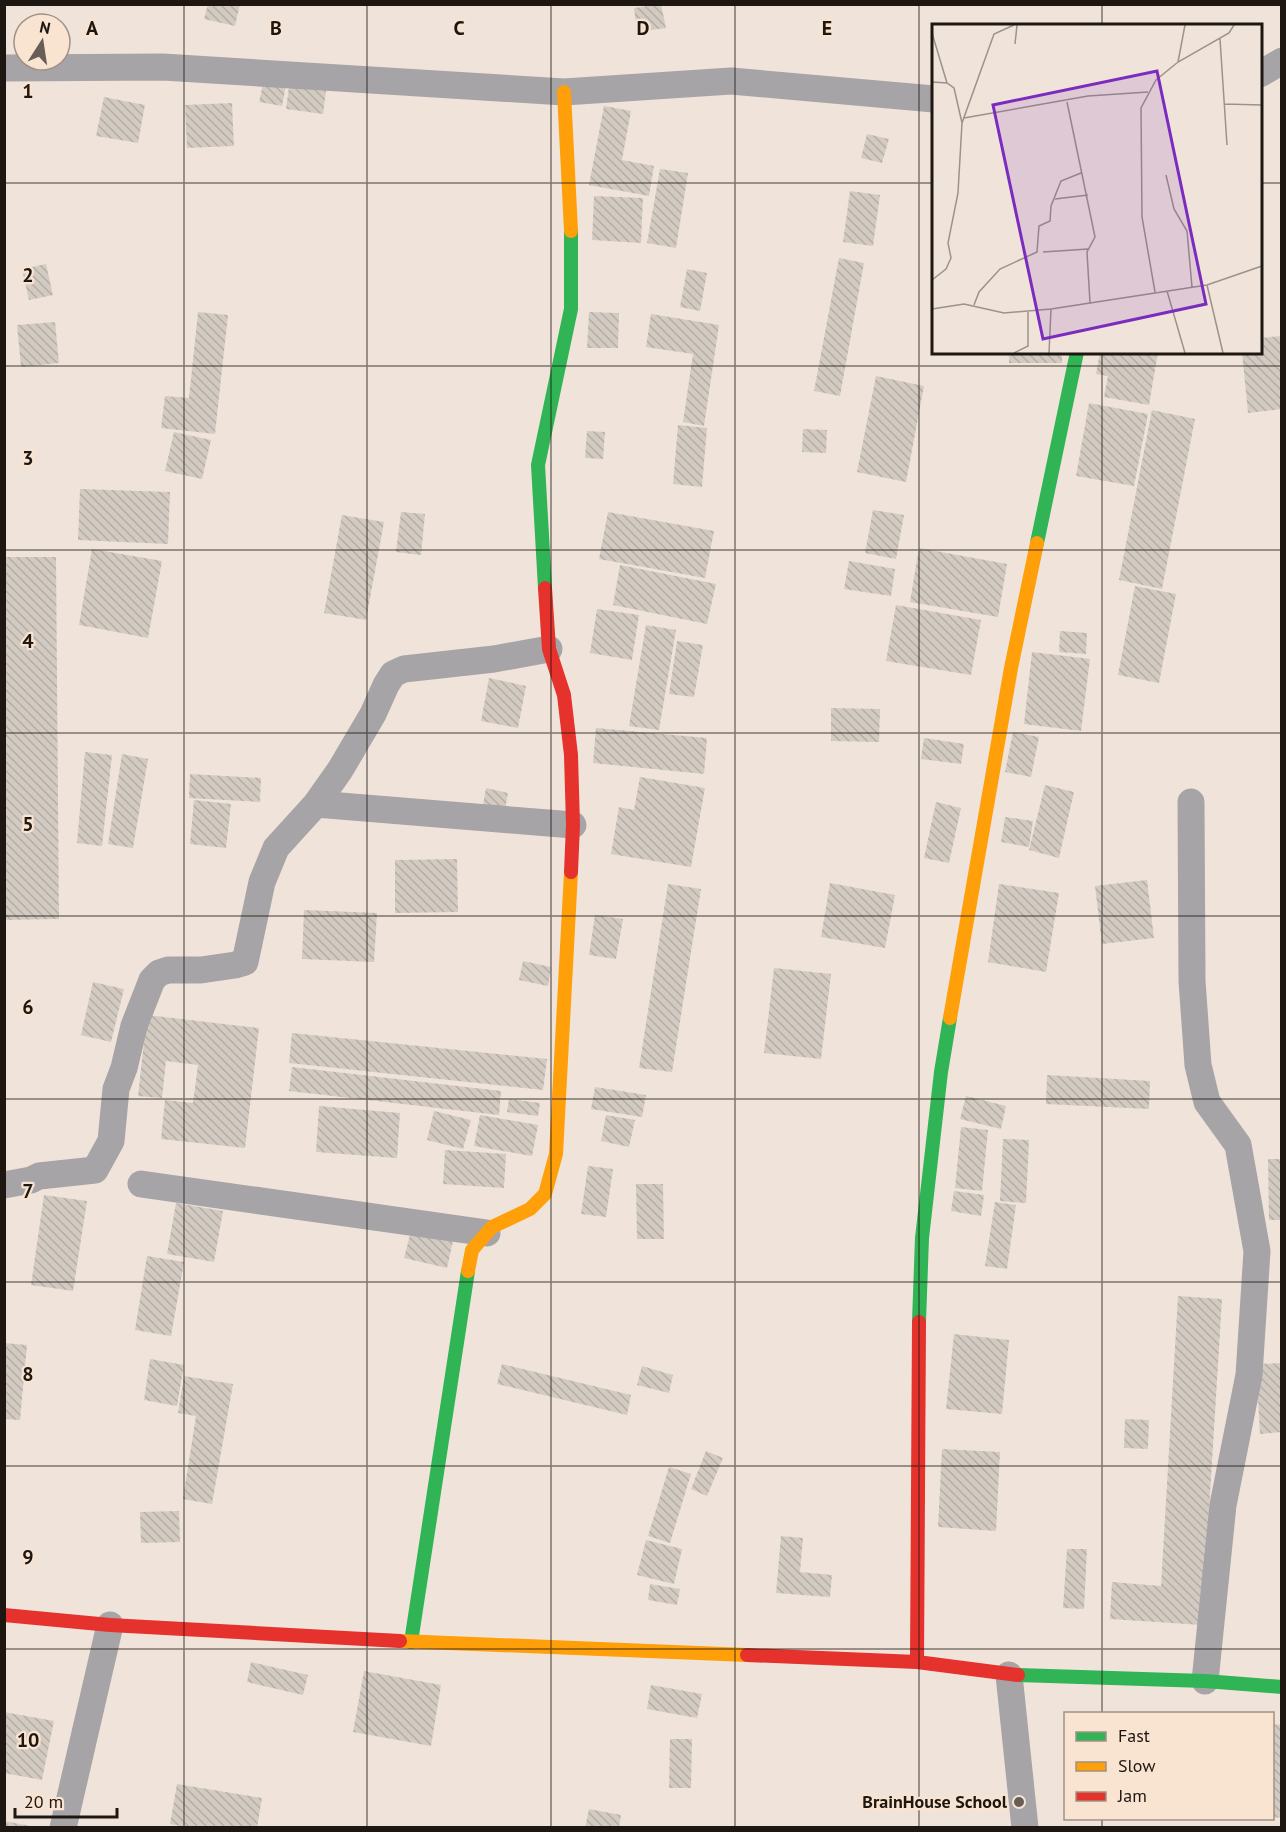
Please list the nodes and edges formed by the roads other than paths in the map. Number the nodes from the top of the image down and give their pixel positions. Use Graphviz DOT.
graph roads {
  1 [pos="1281,61"];
  2 [pos="4,68"];
  3 [pos="1262,73"];
  4 [pos="564,92"];
  5 [pos="932,99"];
  6 [pos="1077,354"];
  7 [pos="549,649"];
  8 [pos="1191,802"];
  9 [pos="316,804"];
  10 [pos="573,825"];
  11 [pos="141,1184"];
  12 [pos="4,1185"];
  13 [pos="487,1233"];
  14 [pos="4,1615"];
  15 [pos="110,1625"];
  16 [pos="411,1642"];
  17 [pos="917,1662"];
  18 [pos="1009,1675"];
  19 [pos="1205,1681"];
  20 [pos="1281,1687"];
  21 [pos="63,1827"];
  22 [pos="1025,1827"];
  1 -- 3 [label="street"];
  2 -- 4 [label="street"];
  4 -- 5 [label="street"];
  4 -- 7 [label="street"];
  6 -- 17 [label="street"];
  7 -- 9 [label="street"];
  7 -- 10 [label="street"];
  8 -- 19 [label="street"];
  9 -- 10 [label="street"];
  9 -- 12 [label="street"];
  10 -- 13 [label="street"];
  11 -- 13 [label="street"];
  13 -- 16 [label="street"];
  14 -- 15 [label="street"];
  15 -- 16 [label="street"];
  15 -- 21 [label="street"];
  16 -- 17 [label="street"];
  17 -- 18 [label="street"];
  18 -- 19 [label="street"];
  18 -- 22 [label="street"];
  19 -- 20 [label="street"];
}
